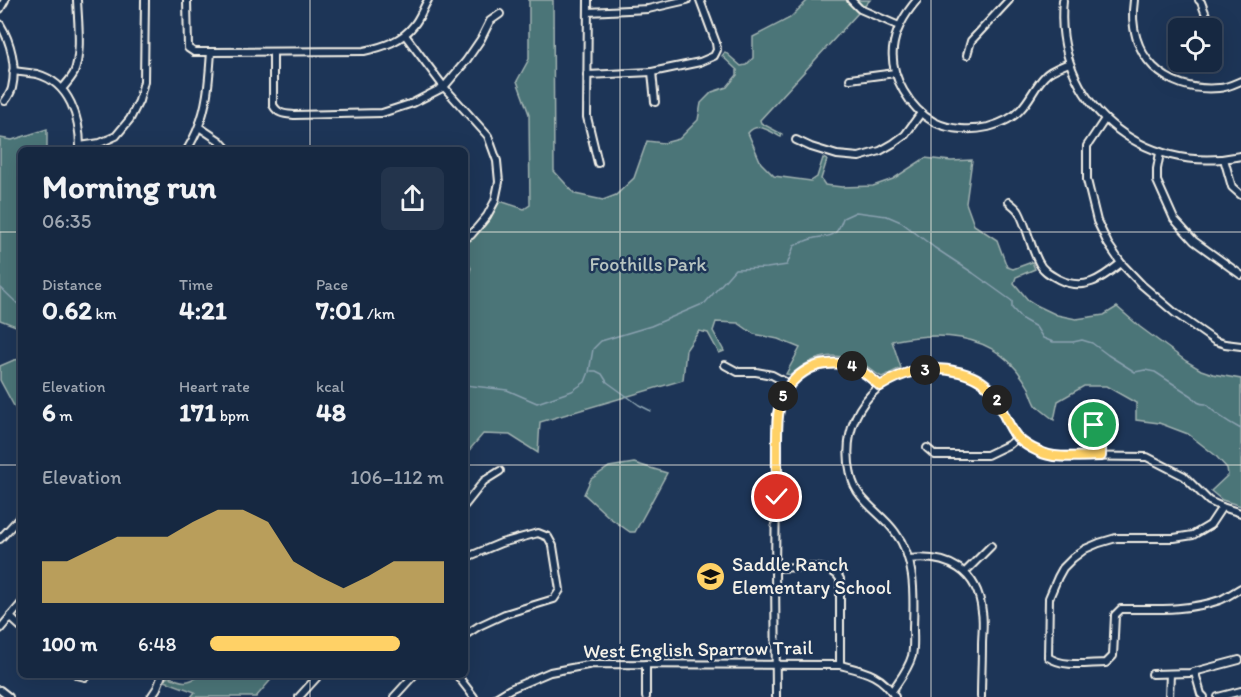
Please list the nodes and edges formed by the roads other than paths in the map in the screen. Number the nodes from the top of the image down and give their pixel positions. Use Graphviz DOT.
graph roads {
  1 [pos="5,0"];
  2 [pos="77,0"];
  3 [pos="145,0"];
  4 [pos="187,0"];
  5 [pos="428,0"];
  6 [pos="588,0"];
  7 [pos="687,0"];
  8 [pos="700,0"];
  9 [pos="851,0"];
  10 [pos="917,0"];
  11 [pos="1009,0"];
  12 [pos="1063,0"];
  13 [pos="1134,0"];
  14 [pos="1199,0"];
  15 [pos="0,9"];
  16 [pos="588,12"];
  17 [pos="500,14"];
  18 [pos="1206,15"];
  19 [pos="0,24"];
  20 [pos="899,26"];
  21 [pos="405,35"];
  22 [pos="211,52"];
  23 [pos="273,52"];
  24 [pos="968,55"];
  25 [pos="1069,63"];
  26 [pos="13,71"];
  27 [pos="652,72"];
  28 [pos="895,73"];
  29 [pos="587,75"];
  30 [pos="850,79"];
  31 [pos="1241,81"];
  32 [pos="444,87"];
  33 [pos="62,89"];
  34 [pos="6,101"];
  35 [pos="655,102"];
  36 [pos="921,112"];
  37 [pos="1105,119"];
  38 [pos="199,127"];
  39 [pos="796,140"];
  40 [pos="80,147"];
  41 [pos="84,147"];
  42 [pos="189,147"];
  43 [pos="225,147"];
  44 [pos="1160,153"];
  45 [pos="1241,156"];
  46 [pos="1224,159"];
  47 [pos="598,164"];
  48 [pos="1241,195"];
  49 [pos="1009,202"];
  50 [pos="468,236"];
  51 [pos="1121,263"];
  52 [pos="1241,275"];
  53 [pos="1241,346"];
  54 [pos="725,365"];
  55 [pos="789,384"];
  56 [pos="880,386"];
  57 [pos="1094,425"];
  58 [pos="1017,438"];
  59 [pos="927,448"];
  60 [pos="1101,456"];
  61 [pos="500,471"];
  62 [pos="468,501"];
  63 [pos="1222,507"];
  64 [pos="1241,513"];
  65 [pos="18,519"];
  66 [pos="0,539"];
  67 [pos="991,546"];
  68 [pos="468,557"];
  69 [pos="909,559"];
  70 [pos="775,568"];
  71 [pos="965,572"];
  72 [pos="1241,588"];
  73 [pos="18,608"];
  74 [pos="10,617"];
  75 [pos="18,624"];
  76 [pos="0,629"];
  77 [pos="468,633"];
  78 [pos="1239,660"];
  79 [pos="646,664"];
  80 [pos="776,664"];
  81 [pos="840,665"];
  82 [pos="1195,673"];
  83 [pos="1152,674"];
  84 [pos="1170,674"];
  85 [pos="161,678"];
  86 [pos="317,678"];
  87 [pos="411,678"];
  88 [pos="460,678"];
  89 [pos="0,690"];
  90 [pos="1241,691"];
  91 [pos="893,694"];
  92 [pos="9,697"];
  93 [pos="151,697"];
  94 [pos="299,697"];
  95 [pos="394,697"];
  96 [pos="474,697"];
  97 [pos="497,697"];
  98 [pos="646,697"];
  99 [pos="776,697"];
  100 [pos="981,697"];
  101 [pos="1169,697"];
  102 [pos="1204,697"];
  103 [pos="1218,697"];
  1 -- 15 [label="street"];
  2 -- 33 [label="street"];
  3 -- 41 [label="street"];
  4 -- 22 [label="street"];
  5 -- 21 [label="street"];
  6 -- 16 [label="street"];
  7 -- 16 [label="street"];
  8 -- 27 [label="street"];
  9 -- 20 [label="street"];
  10 -- 20 [label="street"];
  11 -- 24 [label="street"];
  12 -- 25 [label="street"];
  13 -- 31 [label="street"];
  14 -- 18 [label="street"];
  16 -- 29 [label="street"];
  17 -- 32 [label="street"];
  19 -- 26 [label="street"];
  20 -- 28 [label="street"];
  21 -- 23 [label="street"];
  21 -- 32 [label="street"];
  22 -- 23 [label="street"];
  22 -- 38 [label="street"];
  23 -- 32 [label="street"];
  25 -- 36 [label="street"];
  25 -- 37 [label="street"];
  26 -- 33 [label="street"];
  26 -- 34 [label="street"];
  27 -- 29 [label="street"];
  27 -- 35 [label="street"];
  28 -- 30 [label="street"];
  28 -- 36 [label="street"];
  29 -- 47 [label="street"];
  32 -- 50 [label="street"];
  33 -- 40 [label="street"];
  36 -- 39 [label="street"];
  37 -- 44 [label="street"];
  37 -- 51 [label="street"];
  38 -- 42 [label="street"];
  38 -- 43 [label="street"];
  44 -- 46 [label="street"];
  44 -- 52 [label="street"];
  45 -- 46 [label="street"];
  46 -- 48 [label="street"];
  49 -- 51 [label="street"];
  51 -- 53 [label="street"];
  54 -- 55 [label="street"];
  55 -- 56 [label="street"];
  55 -- 70 [label="street"];
  56 -- 58 [label="street"];
  56 -- 69 [label="street"];
  57 -- 60 [label="street"];
  58 -- 59 [label="street"];
  58 -- 60 [label="street"];
  60 -- 63 [label="street"];
  61 -- 62 [label="street"];
  63 -- 64 [label="street"];
  63 -- 72 [label="street"];
  65 -- 66 [label="street"];
  67 -- 71 [label="street"];
  68 -- 77 [label="street"];
  69 -- 71 [label="street"];
  69 -- 91 [label="street"];
  70 -- 80 [label="street"];
  70 -- 81 [label="street"];
  71 -- 100 [label="street"];
  73 -- 74 [label="street"];
  74 -- 75 [label="street"];
  74 -- 76 [label="street"];
  78 -- 82 [label="street"];
  79 -- 80 [label="street, West English Sparrow Trail"];
  79 -- 97 [label="street, West English Sparrow Trail"];
  79 -- 98 [label="street"];
  80 -- 81 [label="street, West English Sparrow Trail"];
  80 -- 99 [label="street"];
  81 -- 91 [label="street, West English Sparrow Trail"];
  82 -- 84 [label="street"];
  82 -- 102 [label="street"];
  83 -- 84 [label="street"];
  84 -- 101 [label="street"];
  85 -- 93 [label="street"];
  86 -- 94 [label="street"];
  87 -- 95 [label="street"];
  88 -- 96 [label="street"];
  89 -- 92 [label="street"];
  90 -- 103 [label="street"];
}
